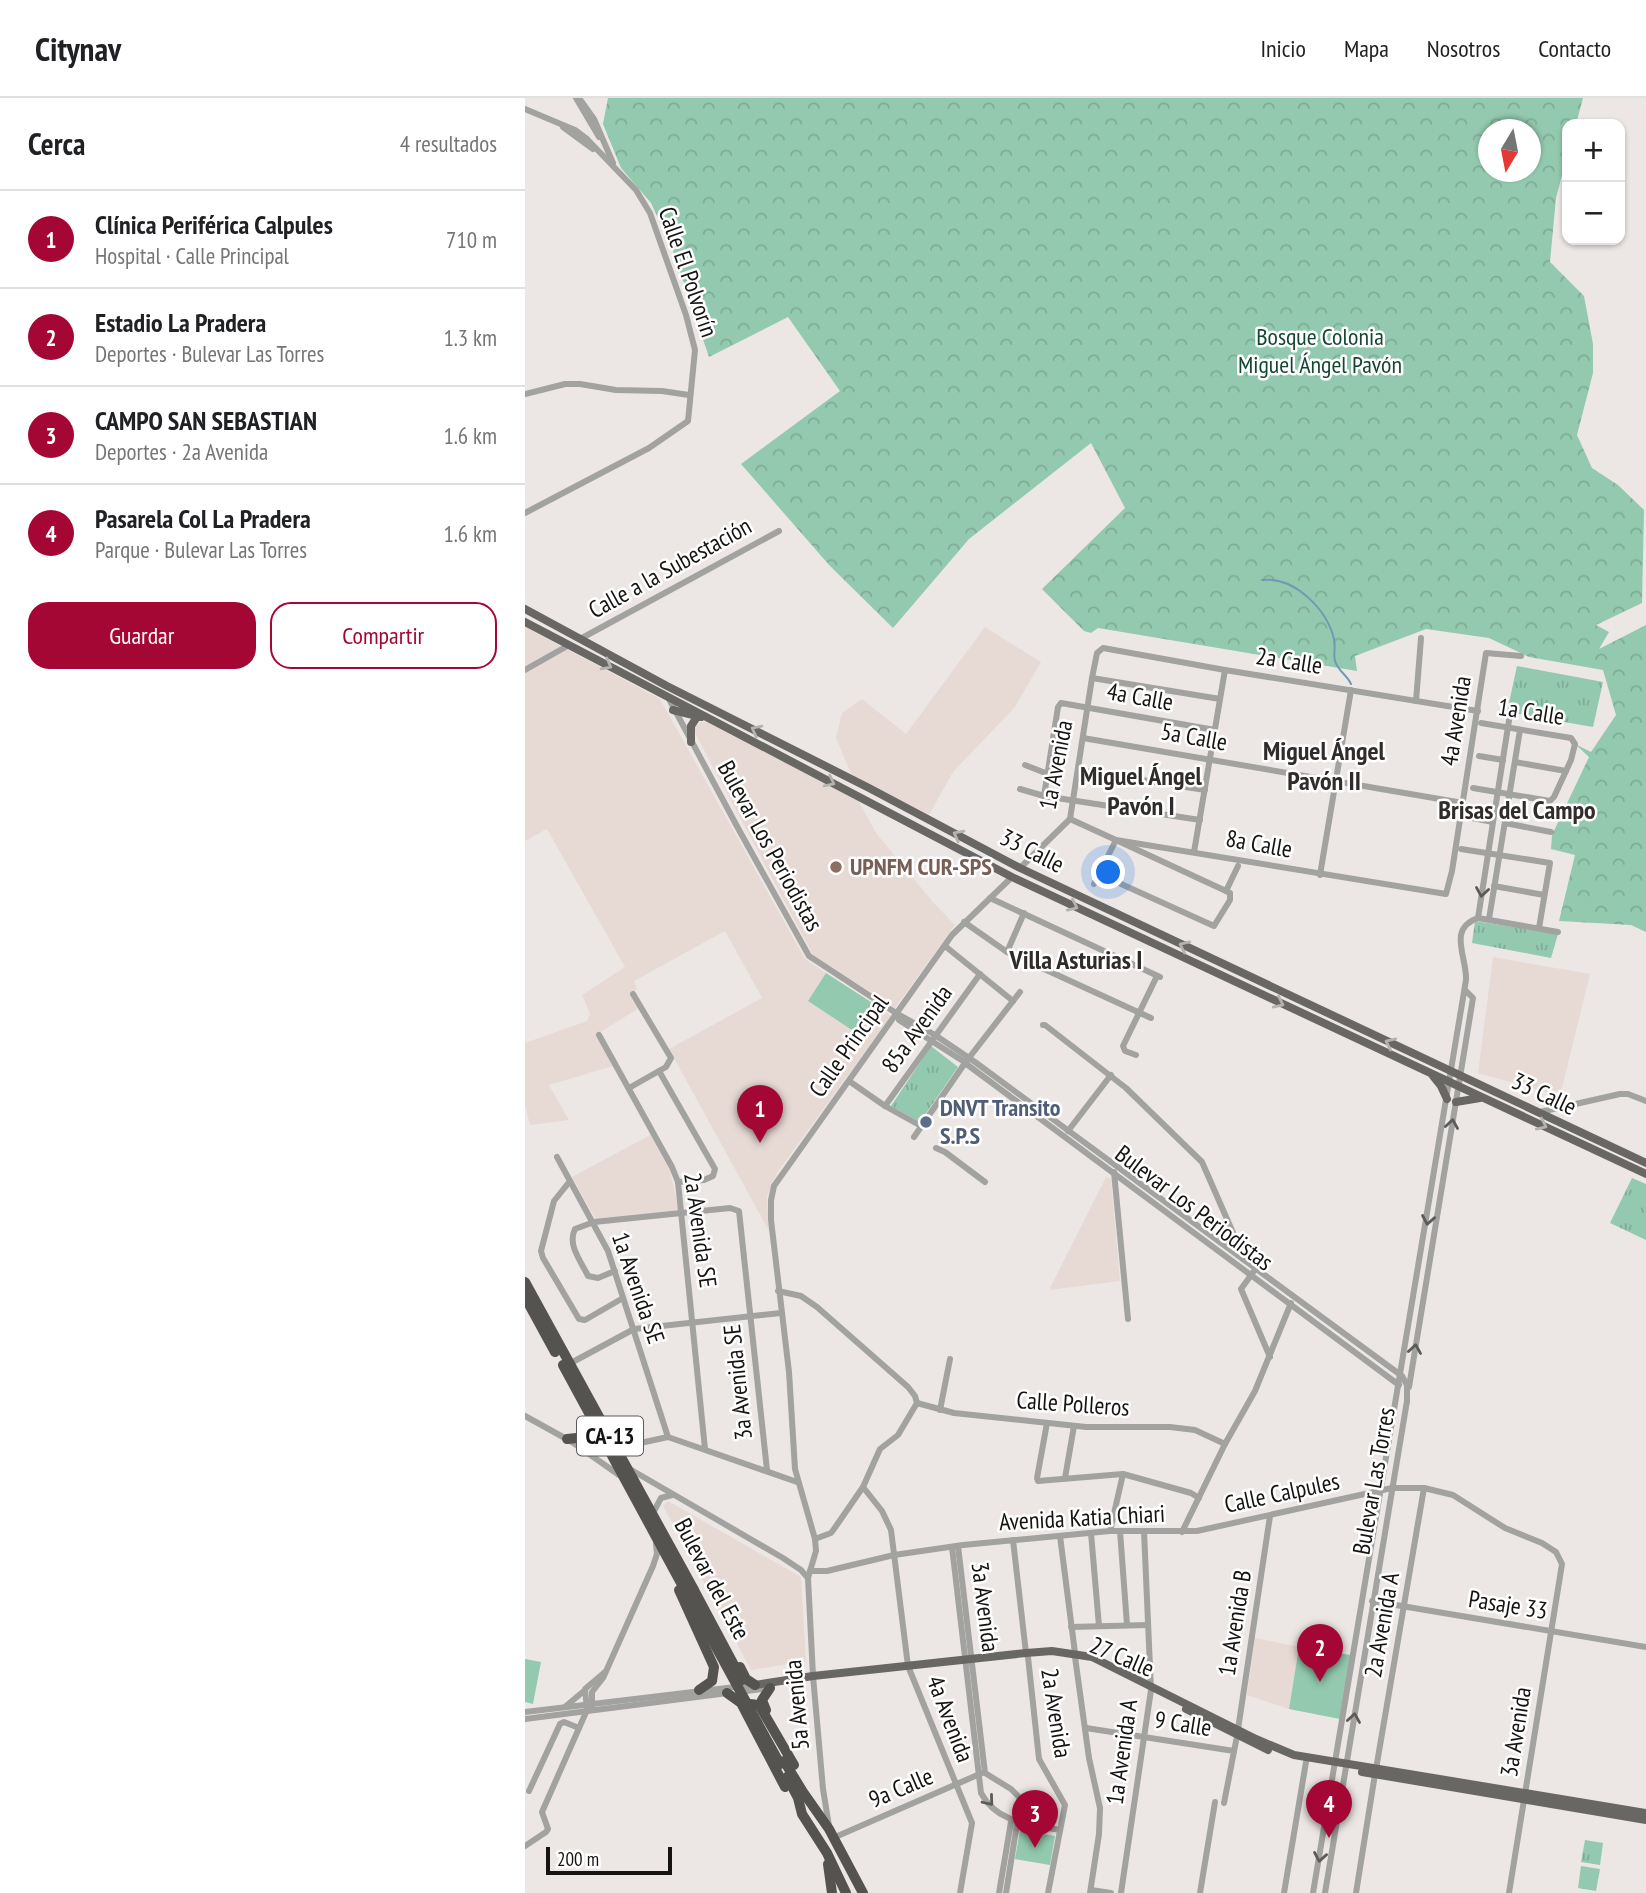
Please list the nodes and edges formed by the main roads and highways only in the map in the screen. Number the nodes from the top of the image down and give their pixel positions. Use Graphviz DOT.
graph roads {
  1 [pos="525,609"];
  2 [pos="525,622"];
  3 [pos="636,669"];
  4 [pos="669,699"];
  5 [pos="673,710"];
  6 [pos="719,711"];
  7 [pos="702,717"];
  8 [pos="691,742"];
  9 [pos="1425,1071"];
  10 [pos="1485,1098"];
  11 [pos="1646,1163"];
  12 [pos="1646,1174"];
  13 [pos="525,1282"];
  14 [pos="525,1297"];
  15 [pos="595,1417"];
  16 [pos="569,1440"];
  17 [pos="653,1531"];
  18 [pos="665,1534"];
  19 [pos="691,1592"];
  20 [pos="697,1628"];
  21 [pos="736,1659"];
  22 [pos="813,1679"];
  23 [pos="755,1685"];
  24 [pos="770,1688"];
  25 [pos="699,1690"];
  26 [pos="727,1693"];
  27 [pos="747,1713"];
  28 [pos="773,1727"];
  29 [pos="1238,1733"];
  30 [pos="782,1763"];
  31 [pos="1336,1768"];
  32 [pos="1525,1796"];
  33 [pos="812,1803"];
  34 [pos="1646,1813"];
  35 [pos="802,1814"];
  36 [pos="1646,1819"];
  37 [pos="827,1853"];
  38 [pos="857,1881"];
  39 [pos="842,1892"];
  40 [pos="832,1893"];
  41 [pos="863,1893"];
  1 -- 3 [label="main road, 33 Calle"];
  2 -- 4 [label="main road, 33 Calle, one-way"];
  3 -- 4 [label="main road"];
  3 -- 6 [label="main road, 33 Calle"];
  4 -- 6 [label="main road"];
  4 -- 7 [label="main road, 33 Calle"];
  5 -- 7 [label="main road"];
  11 -- 6 [label="main road, 33 Calle, one-way"];
  7 -- 8 [label="main road"];
  7 -- 9 [label="main road, 33 Calle, one-way"];
  9 -- 10 [label="main road, 33 Calle"];
  9 -- 10 [label="main road"];
  10 -- 12 [label="main road, 33 Calle, one-way"];
  13 -- 15 [label="highway, Bulevar del Este / CA-13"];
  14 -- 15 [label="highway, Bulevar del Este / CA-13"];
  15 -- 16 [label="highway"];
  15 -- 17 [label="highway, Bulevar del Este / CA-13"];
  15 -- 18 [label="highway, Bulevar del Este / CA-13"];
  17 -- 19 [label="highway, Bulevar del Este / CA-13"];
  17 -- 20 [label="highway"];
  18 -- 19 [label="highway, Bulevar del Este / CA-13"];
  18 -- 21 [label="highway"];
  19 -- 30 [label="highway, Bulevar del Este / CA-13, bridge"];
  20 -- 21 [label="highway"];
  20 -- 25 [label="highway"];
  21 -- 23 [label="highway"];
  22 -- 23 [label="main road, 27 Calle"];
  22 -- 24 [label="main road, 27 Calle"];
  22 -- 29 [label="main road, 27 Calle"];
  24 -- 28 [label="highway"];
  26 -- 27 [label="highway"];
  27 -- 28 [label="highway"];
  27 -- 35 [label="highway"];
  28 -- 33 [label="highway"];
  29 -- 31 [label="main road, 27 Calle"];
  29 -- 31 [label="main road, 27 Calle"];
  30 -- 33 [label="highway, Bulevar del Este / CA-13"];
  30 -- 35 [label="highway, Bulevar del Este / CA-13"];
  31 -- 32 [label="main road, 27 Calle"];
  32 -- 34 [label="main road, 27 Calle"];
  32 -- 36 [label="main road, 27 Calle"];
  33 -- 38 [label="highway, Bulevar del Este / CA-13"];
  35 -- 37 [label="highway, Bulevar del Este / CA-13"];
  37 -- 39 [label="highway, Bulevar del Este / CA-13"];
  37 -- 40 [label="highway"];
  38 -- 39 [label="highway"];
  38 -- 41 [label="highway, Bulevar del Este / CA-13"];
}
